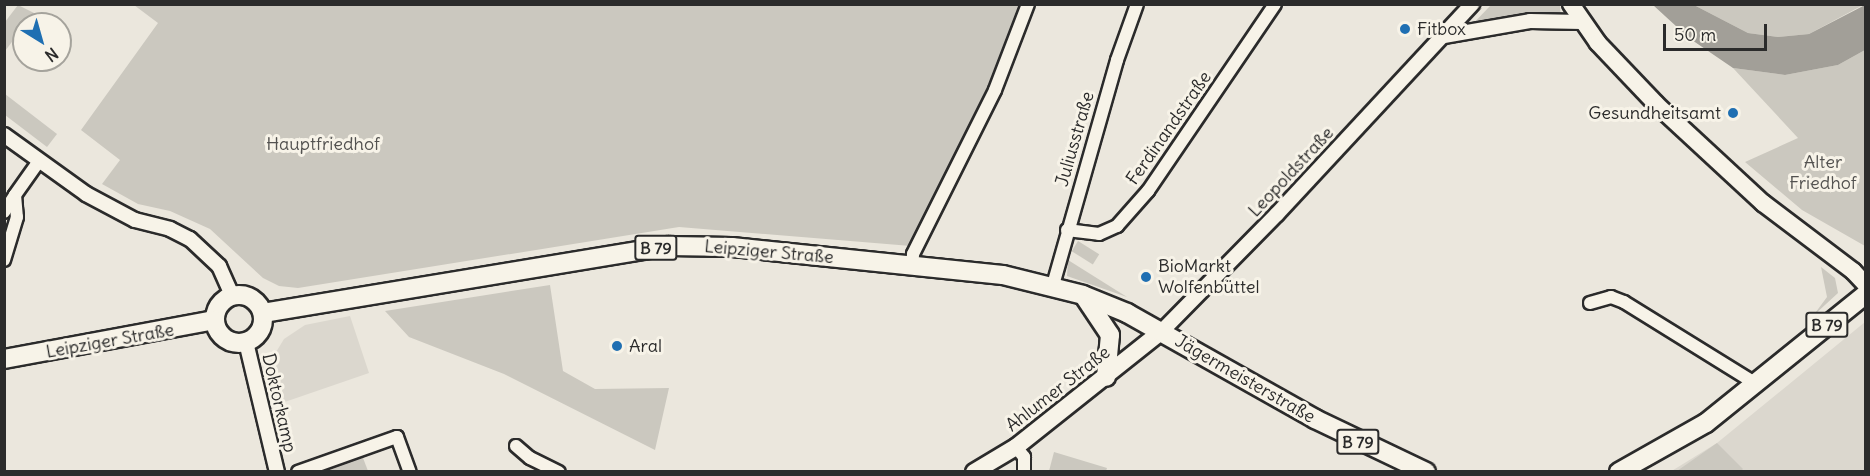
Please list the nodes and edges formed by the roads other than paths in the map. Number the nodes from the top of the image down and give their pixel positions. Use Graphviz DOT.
graph roads {
  1 [pos="1028,4"];
  2 [pos="1137,4"];
  3 [pos="1275,4"];
  4 [pos="1472,4"];
  5 [pos="1571,4"];
  6 [pos="1582,22"];
  7 [pos="1444,36"];
  8 [pos="4,135"];
  9 [pos="39,161"];
  10 [pos="15,195"];
  11 [pos="4,212"];
  12 [pos="1067,230"];
  13 [pos="4,260"];
  14 [pos="912,266"];
  15 [pos="1053,285"];
  16 [pos="1866,285"];
  17 [pos="1083,294"];
  18 [pos="1866,294"];
  19 [pos="232,295"];
  20 [pos="1590,303"];
  21 [pos="263,313"];
  22 [pos="214,320"];
  23 [pos="1162,331"];
  24 [pos="246,342"];
  25 [pos="4,359"];
  26 [pos="1106,377"];
  27 [pos="1756,384"];
  28 [pos="516,446"];
  29 [pos="1016,447"];
  30 [pos="277,471"];
  31 [pos="298,471"];
  32 [pos="410,471"];
  33 [pos="559,471"];
  34 [pos="974,471"];
  35 [pos="1024,471"];
  36 [pos="1426,471"];
  37 [pos="1619,471"];
  1 -- 14 [label="street"];
  2 -- 12 [label="street, Juliusstraße"];
  3 -- 12 [label="street, Ferdinandstraße"];
  4 -- 7 [label="street, Leopoldstraße"];
  5 -- 6 [label="main road"];
  6 -- 7 [label="street"];
  6 -- 16 [label="main road"];
  7 -- 23 [label="street, Leopoldstraße"];
  8 -- 9 [label="street"];
  9 -- 10 [label="street"];
  9 -- 19 [label="street"];
  10 -- 11 [label="street"];
  10 -- 13 [label="street"];
  12 -- 15 [label="street, Juliusstraße"];
  14 -- 15 [label="main road, Leipziger Straße / B 79"];
  14 -- 21 [label="main road, Leipziger Straße / B 79"];
  15 -- 17 [label="main road, Leipziger Straße / B 79"];
  17 -- 23 [label="main road, Leipziger Straße / B 79"];
  17 -- 26 [label="main road"];
  18 -- 27 [label="main road, B 79"];
  19 -- 21 [label="main road"];
  19 -- 22 [label="main road"];
  20 -- 27 [label="street"];
  21 -- 24 [label="main road"];
  22 -- 24 [label="main road"];
  22 -- 25 [label="main road, Leipziger Straße"];
  23 -- 26 [label="main road, Ahlumer Straße"];
  23 -- 36 [label="main road, Jägermeisterstraße / B 79"];
  24 -- 30 [label="street, Doktorkamp"];
  26 -- 29 [label="main road, Ahlumer Straße"];
  27 -- 37 [label="main road, B 79"];
  28 -- 33 [label="street"];
  29 -- 34 [label="main road, Ahlumer Straße"];
  29 -- 35 [label="street"];
  31 -- 32 [label="street"];
}
